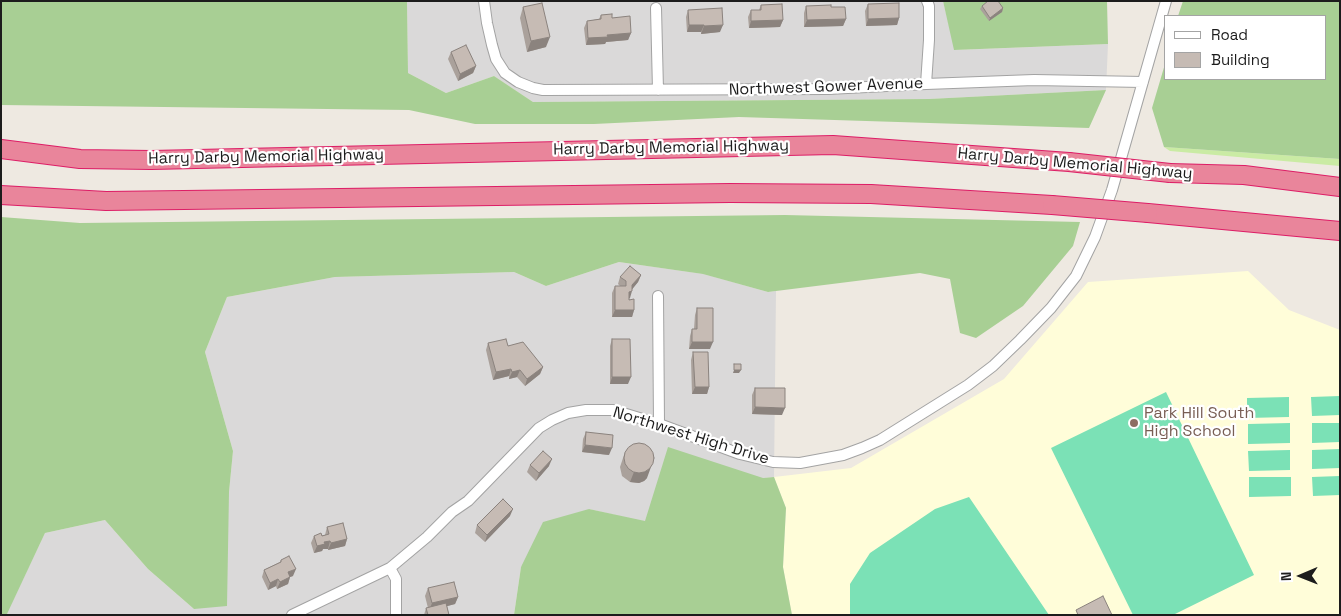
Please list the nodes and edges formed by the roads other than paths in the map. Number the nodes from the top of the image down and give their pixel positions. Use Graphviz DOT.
graph roads {
  1 [pos="484,1"];
  2 [pos="927,1"];
  3 [pos="1166,1"];
  4 [pos="656,8"];
  5 [pos="1143,82"];
  6 [pos="926,84"];
  7 [pos="658,90"];
  8 [pos="1,149"];
  9 [pos="1340,187"];
  10 [pos="1,195"];
  11 [pos="1340,231"];
  12 [pos="658,296"];
  13 [pos="659,424"];
  14 [pos="390,568"];
  15 [pos="292,615"];
  16 [pos="396,615"];
  1 -- 7 [label="street, Northwest Gower Avenue"];
  2 -- 6 [label="street"];
  3 -- 5 [label="street, Northwest High Drive"];
  4 -- 7 [label="street"];
  5 -- 6 [label="street, Northwest Gower Avenue"];
  5 -- 13 [label="street, Northwest High Drive"];
  6 -- 7 [label="street, Northwest Gower Avenue"];
  8 -- 9 [label="highway, Harry Darby Memorial Highway, bridge"];
  10 -- 11 [label="highway, bridge"];
  12 -- 13 [label="street"];
  13 -- 14 [label="street, Northwest High Drive"];
  14 -- 15 [label="street, Northwest High Drive"];
  14 -- 16 [label="street"];
}
